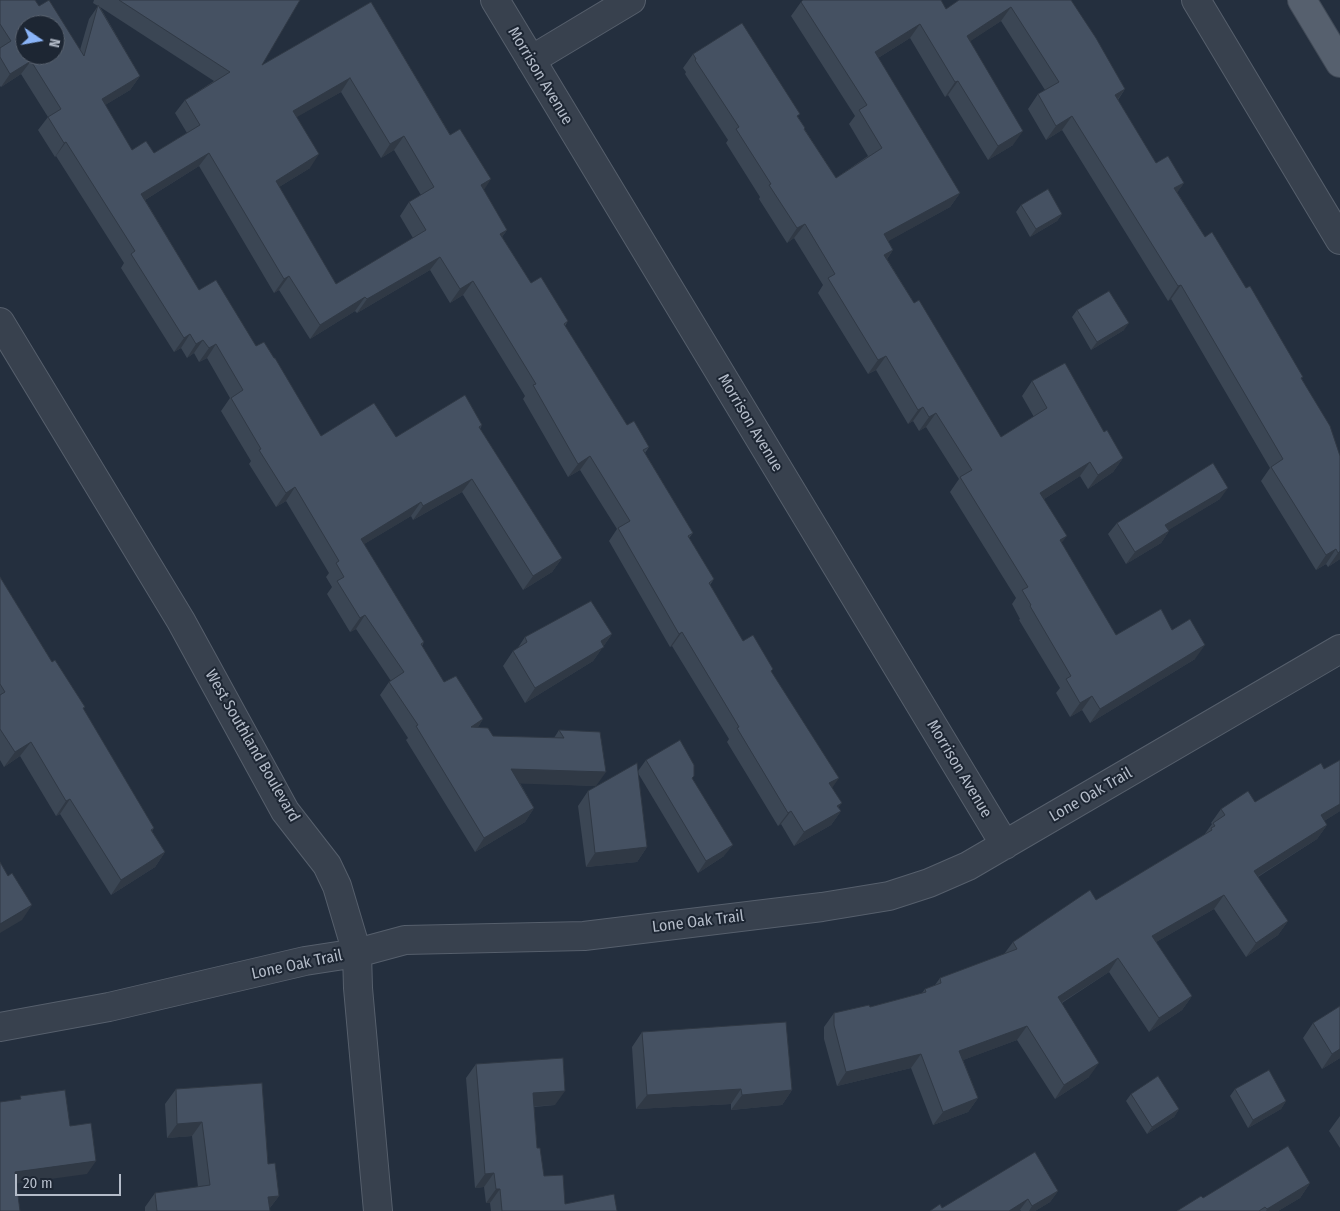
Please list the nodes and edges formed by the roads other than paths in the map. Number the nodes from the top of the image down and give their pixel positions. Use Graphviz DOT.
graph roads {
  1 [pos="495,0"];
  2 [pos="631,0"];
  3 [pos="1196,0"];
  4 [pos="1302,0"];
  5 [pos="531,60"];
  6 [pos="1340,63"];
  7 [pos="1340,240"];
  8 [pos="0,322"];
  9 [pos="1340,649"];
  10 [pos="1005,845"];
  11 [pos="357,953"];
  12 [pos="0,1027"];
  13 [pos="378,1211"];
  1 -- 5 [label="street, Morrison Avenue"];
  2 -- 5 [label="street"];
  3 -- 7 [label="street"];
  4 -- 6 [label="main road"];
  5 -- 10 [label="street, Morrison Avenue"];
  8 -- 11 [label="street, West Southland Boulevard"];
  9 -- 10 [label="street, Lone Oak Trail"];
  10 -- 11 [label="street, Lone Oak Trail"];
  11 -- 12 [label="street, Lone Oak Trail"];
  11 -- 13 [label="street, West Southland Boulevard"];
}
